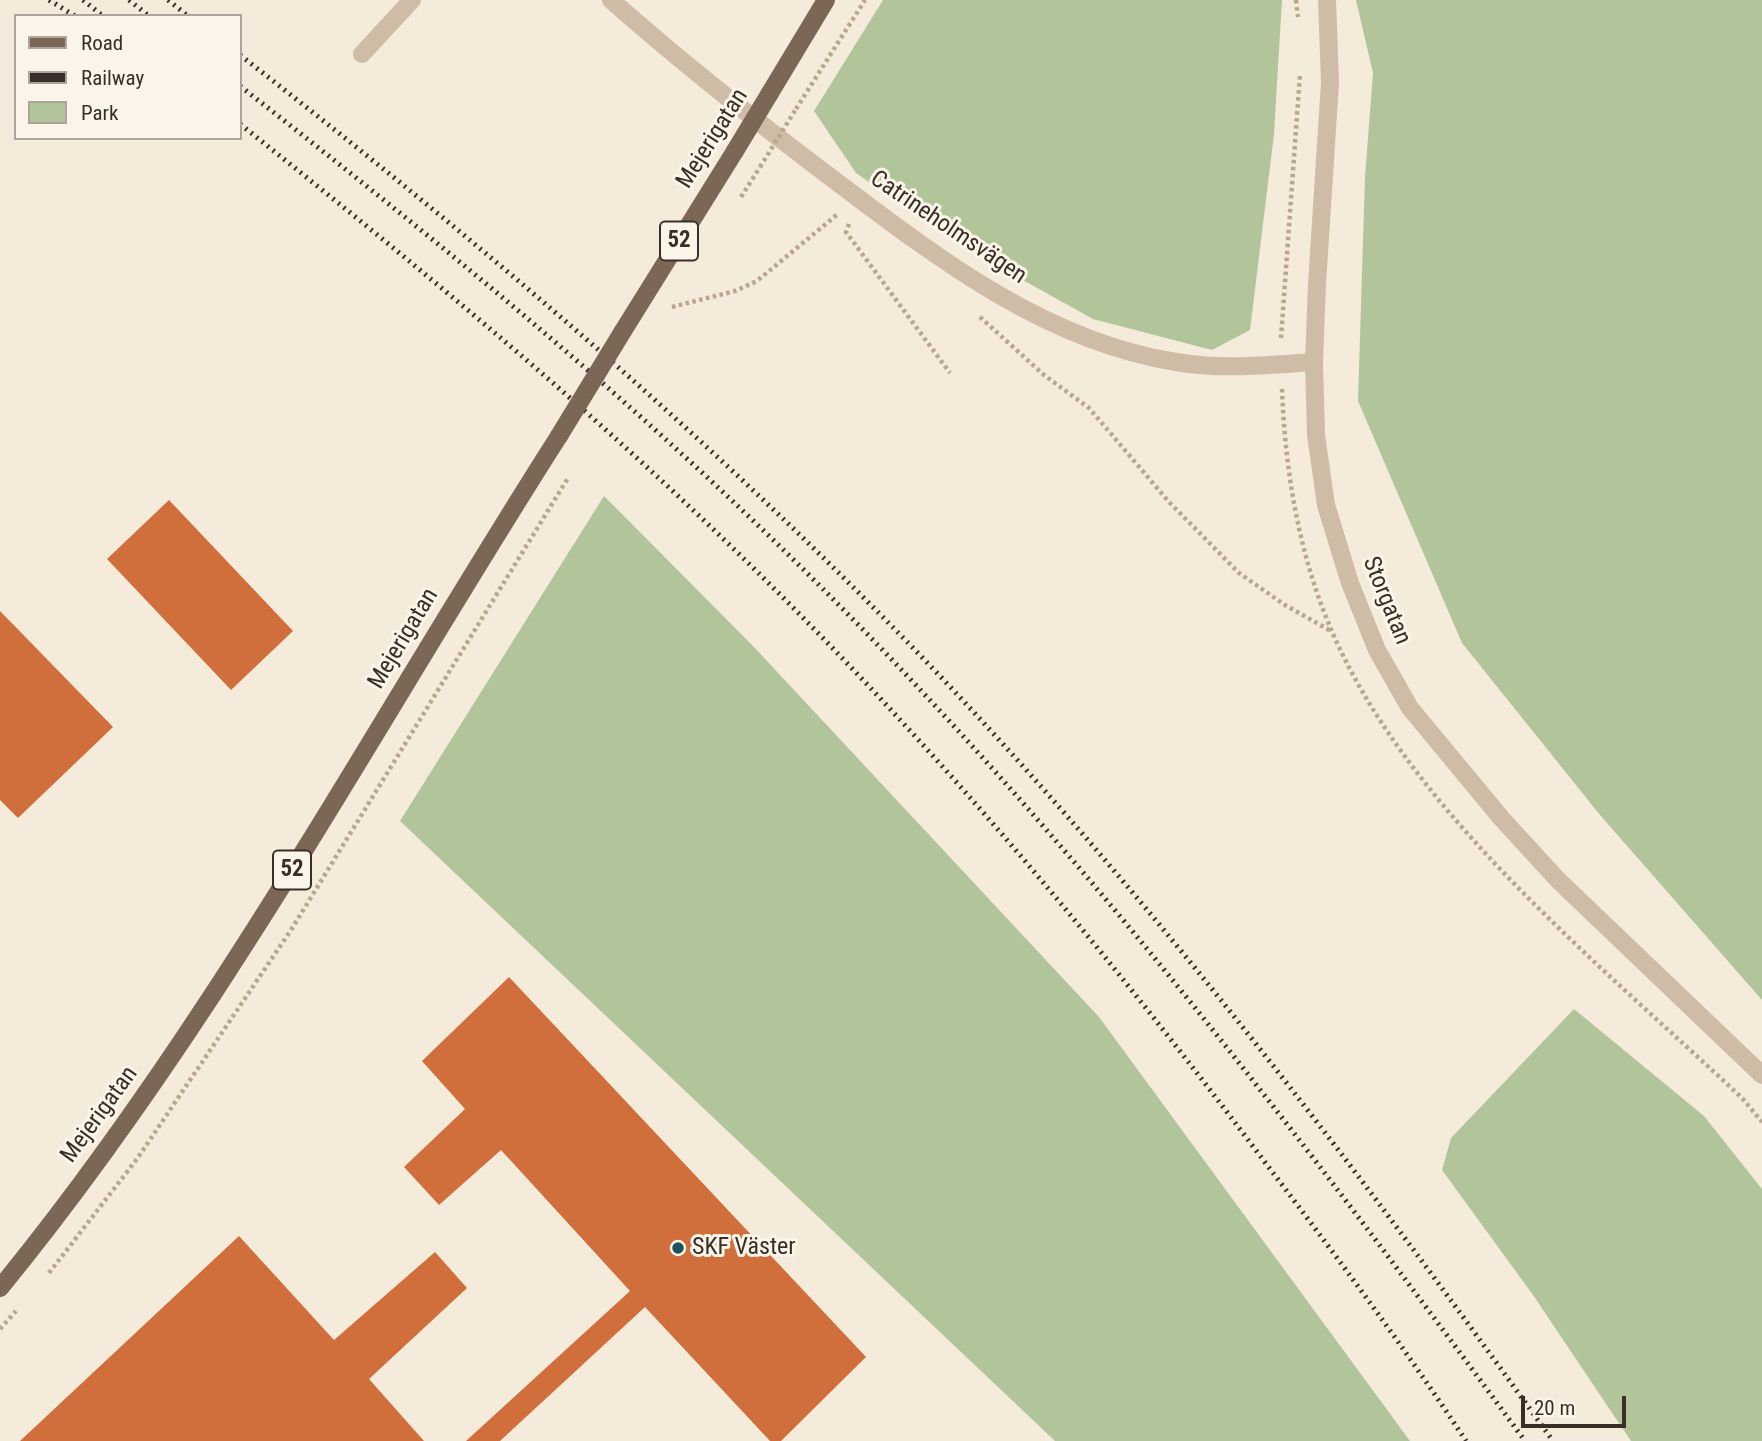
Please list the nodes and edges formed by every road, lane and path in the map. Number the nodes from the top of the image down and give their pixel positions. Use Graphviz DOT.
graph roads {
  1 [pos="412,0"];
  2 [pos="611,0"];
  3 [pos="827,0"];
  4 [pos="864,0"];
  5 [pos="1296,0"];
  6 [pos="1327,0"];
  7 [pos="1300,29"];
  8 [pos="362,54"];
  9 [pos="1300,65"];
  10 [pos="760,167"];
  11 [pos="848,206"];
  12 [pos="850,222"];
  13 [pos="673,307"];
  14 [pos="977,315"];
  15 [pos="1314,362"];
  16 [pos="1281,364"];
  17 [pos="950,373"];
  18 [pos="1332,632"];
  19 [pos="1762,1075"];
  20 [pos="1762,1122"];
  21 [pos="0,1288"];
  1 -- 8 [label="street"];
  2 -- 16 [label="street, Catrineholmsvägen"];
  3 -- 21 [label="main road, Mejerigatan / 52, bridge"];
  4 -- 10 [label="path, bridge"];
  5 -- 7 [label="path"];
  6 -- 15 [label="street, Storgatan"];
  9 -- 16 [label="path"];
  11 -- 13 [label="path"];
  12 -- 17 [label="path"];
  14 -- 18 [label="path"];
  15 -- 16 [label="street, Catrineholmsvägen"];
  15 -- 19 [label="street, Storgatan"];
  16 -- 18 [label="path"];
  18 -- 20 [label="path"];
}
